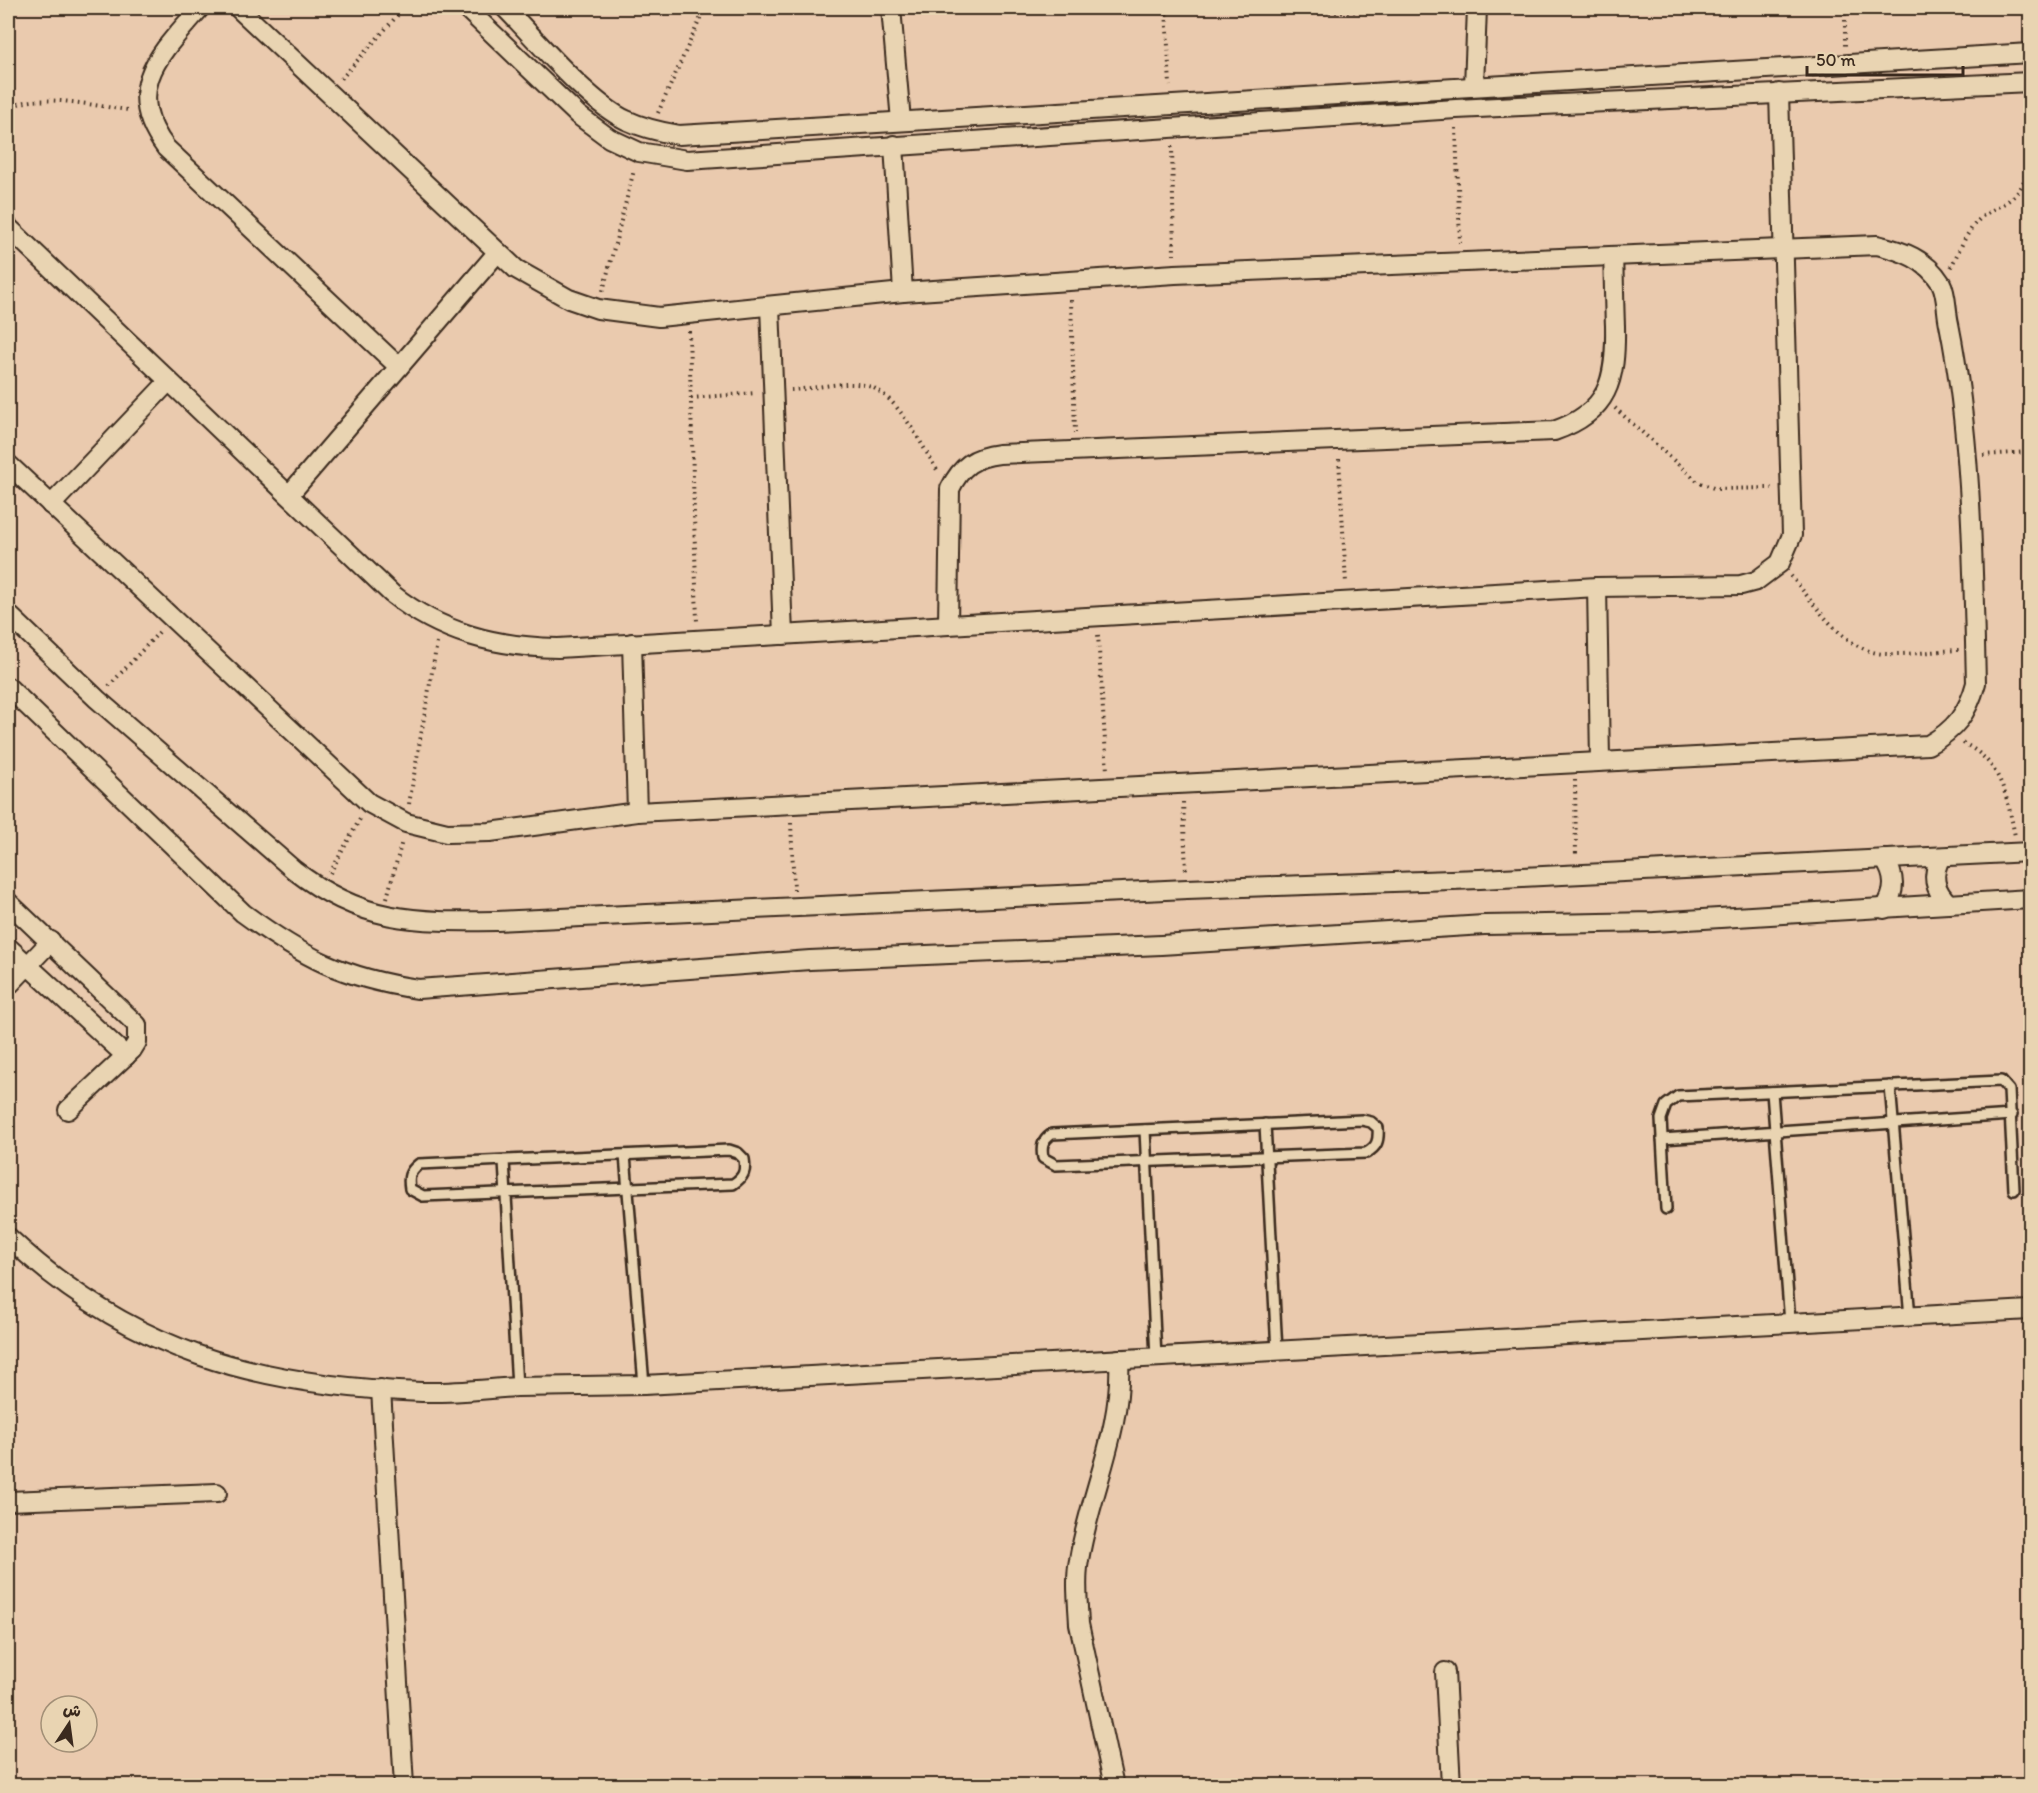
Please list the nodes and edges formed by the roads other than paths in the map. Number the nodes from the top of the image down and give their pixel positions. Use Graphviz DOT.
graph roads {
  1 [pos="200,8"];
  2 [pos="238,8"];
  3 [pos="466,8"];
  4 [pos="505,8"];
  5 [pos="891,8"];
  6 [pos="1477,8"];
  7 [pos="2031,53"];
  8 [pos="1612,78"];
  9 [pos="2028,82"];
  10 [pos="1474,86"];
  11 [pos="1779,93"];
  12 [pos="1612,101"];
  13 [pos="992,116"];
  14 [pos="902,121"];
  15 [pos="994,139"];
  16 [pos="894,145"];
  17 [pos="8,227"];
  18 [pos="1784,249"];
  19 [pos="498,253"];
  20 [pos="1613,256"];
  21 [pos="903,292"];
  22 [pos="770,306"];
  23 [pos="399,367"];
  24 [pos="169,381"];
  25 [pos="8,464"];
  26 [pos="289,495"];
  27 [pos="51,505"];
  28 [pos="1597,587"];
  29 [pos="8,614"];
  30 [pos="948,625"];
  31 [pos="783,634"];
  32 [pos="632,644"];
  33 [pos="8,687"];
  34 [pos="1600,760"];
  35 [pos="638,812"];
  36 [pos="2024,852"];
  37 [pos="1941,857"];
  38 [pos="1884,859"];
  39 [pos="2031,899"];
  40 [pos="8,902"];
  41 [pos="1949,904"];
  42 [pos="1884,909"];
  43 [pos="51,941"];
  44 [pos="8,947"];
  45 [pos="27,965"];
  46 [pos="8,986"];
  47 [pos="126,1056"];
  48 [pos="1890,1086"];
  49 [pos="1772,1092"];
  50 [pos="68,1110"];
  51 [pos="2012,1115"];
  52 [pos="1265,1124"];
  53 [pos="1893,1124"];
  54 [pos="1145,1130"];
  55 [pos="1775,1132"];
  56 [pos="1662,1139"];
  57 [pos="625,1155"];
  58 [pos="1267,1157"];
  59 [pos="504,1161"];
  60 [pos="1146,1162"];
  61 [pos="628,1189"];
  62 [pos="2014,1190"];
  63 [pos="506,1192"];
  64 [pos="1666,1209"];
  65 [pos="8,1237"];
  66 [pos="2031,1310"];
  67 [pos="1910,1317"];
  68 [pos="1790,1323"];
  69 [pos="1277,1351"];
  70 [pos="1156,1357"];
  71 [pos="1119,1359"];
  72 [pos="644,1384"];
  73 [pos="517,1387"];
  74 [pos="381,1389"];
  75 [pos="217,1493"];
  76 [pos="8,1501"];
  77 [pos="1445,1672"];
  78 [pos="404,1785"];
  79 [pos="1114,1785"];
  80 [pos="1451,1785"];
  1 -- 23 [label="street"];
  2 -- 19 [label="street"];
  3 -- 16 [label="street"];
  4 -- 14 [label="street"];
  5 -- 14 [label="street"];
  6 -- 10 [label="street"];
  7 -- 8 [label="street"];
  8 -- 10 [label="street"];
  8 -- 12 [label="street"];
  9 -- 11 [label="street"];
  10 -- 13 [label="street"];
  11 -- 12 [label="street"];
  11 -- 18 [label="street"];
  12 -- 15 [label="street"];
  13 -- 14 [label="street"];
  13 -- 15 [label="street"];
  15 -- 16 [label="street"];
  16 -- 21 [label="street"];
  17 -- 24 [label="street"];
  18 -- 20 [label="street"];
  18 -- 28 [label="street"];
  18 -- 34 [label="street"];
  19 -- 22 [label="street"];
  19 -- 23 [label="street"];
  20 -- 21 [label="street"];
  20 -- 30 [label="street"];
  21 -- 22 [label="street"];
  22 -- 31 [label="street"];
  23 -- 26 [label="street"];
  24 -- 26 [label="street"];
  24 -- 27 [label="street"];
  25 -- 27 [label="street"];
  26 -- 32 [label="street"];
  27 -- 35 [label="street"];
  28 -- 30 [label="street"];
  28 -- 34 [label="street"];
  29 -- 38 [label="street"];
  30 -- 31 [label="street"];
  31 -- 32 [label="street"];
  32 -- 35 [label="street"];
  33 -- 42 [label="street"];
  34 -- 35 [label="street"];
  36 -- 37 [label="street"];
  37 -- 38 [label="street"];
  37 -- 41 [label="street"];
  38 -- 42 [label="street"];
  39 -- 41 [label="street"];
  40 -- 43 [label="street"];
  41 -- 42 [label="street"];
  43 -- 45 [label="street"];
  43 -- 47 [label="street"];
  44 -- 45 [label="street"];
  45 -- 46 [label="street"];
  45 -- 47 [label="street"];
  47 -- 50 [label="street"];
  48 -- 49 [label="lane"];
  48 -- 51 [label="lane"];
  48 -- 53 [label="lane"];
  49 -- 55 [label="lane"];
  49 -- 56 [label="lane"];
  51 -- 53 [label="lane"];
  51 -- 62 [label="lane"];
  52 -- 54 [label="lane"];
  52 -- 58 [label="lane"];
  52 -- 58 [label="lane"];
  53 -- 55 [label="lane"];
  53 -- 67 [label="lane"];
  54 -- 60 [label="lane"];
  54 -- 60 [label="lane"];
  55 -- 56 [label="lane"];
  55 -- 68 [label="lane"];
  56 -- 64 [label="lane"];
  57 -- 59 [label="lane"];
  57 -- 61 [label="lane"];
  57 -- 61 [label="lane"];
  58 -- 60 [label="lane"];
  58 -- 69 [label="lane"];
  59 -- 63 [label="lane"];
  59 -- 63 [label="lane"];
  60 -- 70 [label="lane"];
  61 -- 63 [label="lane"];
  61 -- 72 [label="lane"];
  63 -- 73 [label="lane"];
  65 -- 74 [label="street"];
  66 -- 67 [label="street"];
  67 -- 68 [label="street"];
  68 -- 69 [label="street"];
  69 -- 70 [label="street"];
  70 -- 71 [label="street"];
  71 -- 72 [label="street"];
  71 -- 79 [label="street"];
  72 -- 73 [label="street"];
  73 -- 74 [label="street"];
  74 -- 78 [label="street"];
  75 -- 76 [label="street"];
  77 -- 80 [label="street"];
}
